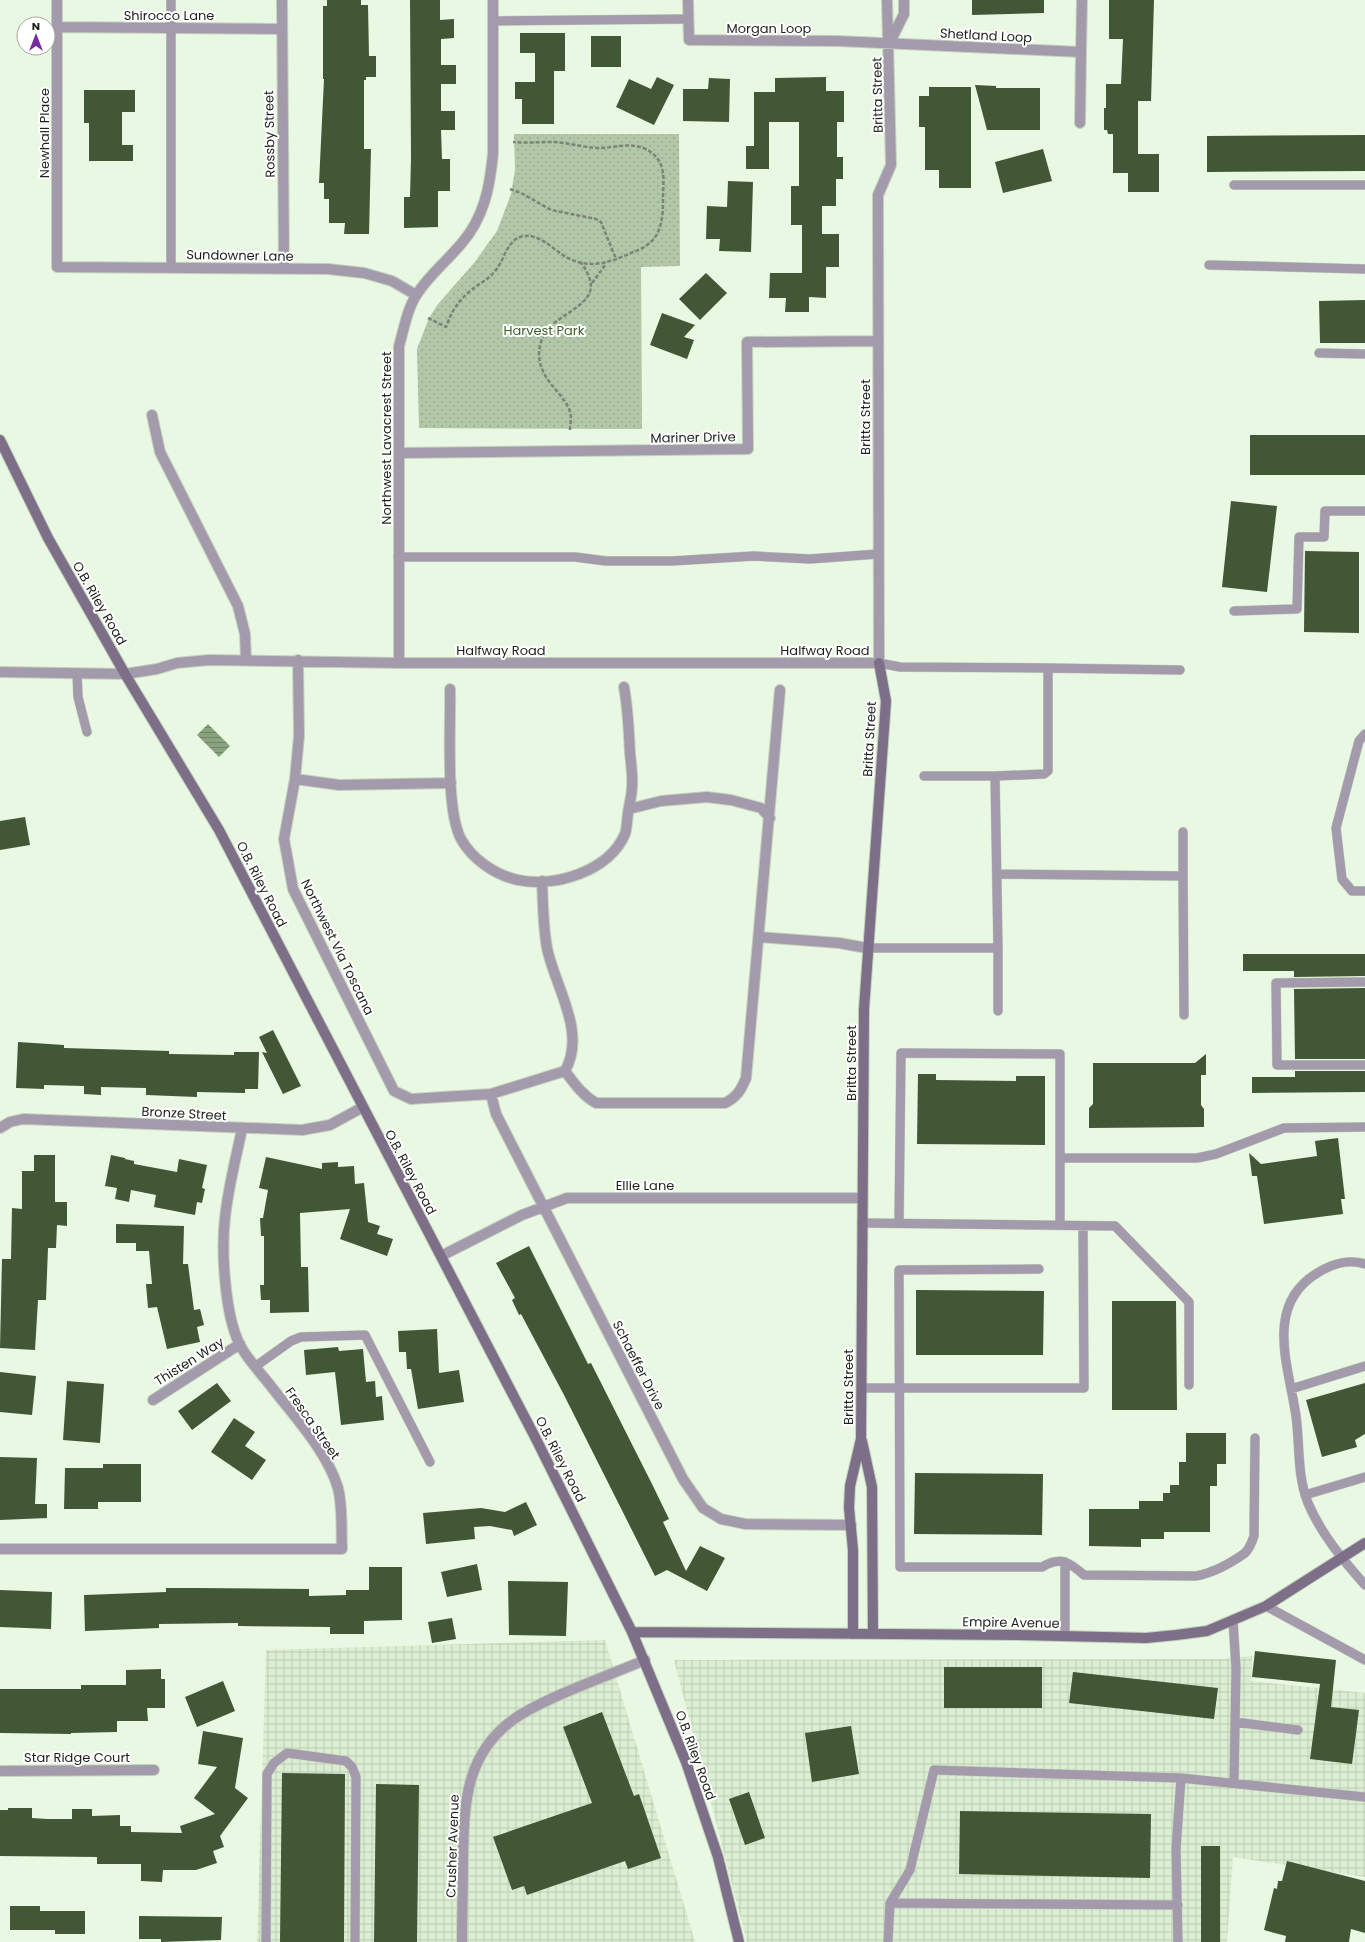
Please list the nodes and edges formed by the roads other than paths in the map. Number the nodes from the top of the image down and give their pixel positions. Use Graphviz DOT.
graph roads {
  1 [pos="57,0"];
  2 [pos="171,0"];
  3 [pos="282,0"];
  4 [pos="493,0"];
  5 [pos="688,0"];
  6 [pos="887,0"];
  7 [pos="904,0"];
  8 [pos="1082,0"];
  9 [pos="688,19"];
  10 [pos="493,21"];
  11 [pos="57,27"];
  12 [pos="171,27"];
  13 [pos="281,29"];
  14 [pos="889,44"];
  15 [pos="1081,52"];
  16 [pos="1080,123"];
  17 [pos="1234,185"];
  18 [pos="1365,185"];
  19 [pos="1209,265"];
  20 [pos="171,266"];
  21 [pos="57,267"];
  22 [pos="284,268"];
  23 [pos="1365,269"];
  24 [pos="416,295"];
  25 [pos="878,341"];
  26 [pos="1319,354"];
  27 [pos="1365,354"];
  28 [pos="152,415"];
  29 [pos="0,440"];
  30 [pos="400,453"];
  31 [pos="1365,511"];
  32 [pos="878,554"];
  33 [pos="398,558"];
  34 [pos="1234,611"];
  35 [pos="246,660"];
  36 [pos="298,660"];
  37 [pos="399,663"];
  38 [pos="879,663"];
  39 [pos="1048,668"];
  40 [pos="1180,670"];
  41 [pos="1,674"];
  42 [pos="77,674"];
  43 [pos="125,674"];
  44 [pos="624,687"];
  45 [pos="450,689"];
  46 [pos="780,690"];
  47 [pos="87,732"];
  48 [pos="1365,734"];
  49 [pos="924,776"];
  50 [pos="995,776"];
  51 [pos="295,779"];
  52 [pos="451,783"];
  53 [pos="629,809"];
  54 [pos="770,818"];
  55 [pos="1184,832"];
  56 [pos="996,874"];
  57 [pos="1184,876"];
  58 [pos="542,881"];
  59 [pos="1365,891"];
  60 [pos="759,937"];
  61 [pos="868,948"];
  62 [pos="998,948"];
  63 [pos="1365,982"];
  64 [pos="998,1011"];
  65 [pos="1184,1015"];
  66 [pos="1365,1065"];
  67 [pos="565,1071"];
  68 [pos="491,1094"];
  69 [pos="363,1107"];
  70 [pos="1365,1127"];
  71 [pos="0,1128"];
  72 [pos="242,1129"];
  73 [pos="1061,1158"];
  74 [pos="862,1198"];
  75 [pos="544,1207"];
  76 [pos="862,1223"];
  77 [pos="900,1223"];
  78 [pos="1060,1225"];
  79 [pos="1083,1226"];
  80 [pos="441,1256"];
  81 [pos="1365,1264"];
  82 [pos="1039,1269"];
  83 [pos="240,1344"];
  84 [pos="256,1366"];
  85 [pos="1365,1366"];
  86 [pos="1189,1385"];
  87 [pos="862,1388"];
  88 [pos="899,1388"];
  89 [pos="1291,1390"];
  90 [pos="153,1400"];
  91 [pos="1255,1438"];
  92 [pos="861,1439"];
  93 [pos="430,1462"];
  94 [pos="1365,1478"];
  95 [pos="1305,1494"];
  96 [pos="851,1525"];
  97 [pos="1365,1543"];
  98 [pos="0,1548"];
  99 [pos="1341,1558"];
  100 [pos="1065,1562"];
  101 [pos="1365,1585"];
  102 [pos="1266,1606"];
  103 [pos="1233,1622"];
  104 [pos="632,1632"];
  105 [pos="853,1634"];
  106 [pos="873,1634"];
  107 [pos="1065,1636"];
  108 [pos="645,1660"];
  109 [pos="1365,1660"];
  110 [pos="1235,1722"];
  111 [pos="1298,1730"];
  112 [pos="154,1770"];
  113 [pos="0,1771"];
  114 [pos="1181,1778"];
  115 [pos="1234,1782"];
  116 [pos="1365,1797"];
  117 [pos="890,1903"];
  118 [pos="1178,1905"];
  119 [pos="266,1942"];
  120 [pos="355,1942"];
  121 [pos="462,1942"];
  122 [pos="739,1942"];
  123 [pos="888,1942"];
  124 [pos="1178,1942"];
  1 -- 11 [label="street, Newhall Place"];
  2 -- 12 [label="lane"];
  3 -- 13 [label="street, Rossby Street"];
  4 -- 10 [label="street, Northwest Lavacrest Street"];
  5 -- 9 [label="street, Morgan Loop"];
  6 -- 14 [label="street, Britta Street"];
  7 -- 14 [label="street, Britta Street"];
  8 -- 15 [label="street"];
  9 -- 10 [label="lane"];
  9 -- 14 [label="street, Morgan Loop"];
  10 -- 24 [label="street, Northwest Lavacrest Street"];
  11 -- 12 [label="street, Shirocco Lane"];
  11 -- 21 [label="street, Newhall Place"];
  12 -- 13 [label="street, Shirocco Lane"];
  12 -- 20 [label="lane"];
  13 -- 22 [label="street, Rossby Street"];
  14 -- 15 [label="street, Shetland Loop"];
  14 -- 25 [label="street, Britta Street"];
  15 -- 16 [label="street"];
  17 -- 18 [label="lane"];
  19 -- 23 [label="lane"];
  20 -- 21 [label="street, Sundowner Lane"];
  20 -- 22 [label="street, Sundowner Lane"];
  22 -- 24 [label="street, Sundowner Lane"];
  24 -- 30 [label="street, Northwest Lavacrest Street"];
  25 -- 30 [label="street, Mariner Drive"];
  25 -- 32 [label="street, Britta Street"];
  26 -- 27 [label="lane"];
  28 -- 35 [label="street"];
  29 -- 43 [label="street, O.B. Riley Road"];
  30 -- 33 [label="street, Northwest Lavacrest Street"];
  31 -- 34 [label="lane"];
  32 -- 33 [label="lane"];
  32 -- 38 [label="street, Britta Street"];
  33 -- 37 [label="street, Northwest Lavacrest Street"];
  35 -- 36 [label="street, Halfway Road"];
  35 -- 43 [label="street, Halfway Road"];
  36 -- 37 [label="street, Halfway Road"];
  36 -- 51 [label="street, Northwest Via Toscana"];
  37 -- 38 [label="street, Halfway Road"];
  38 -- 39 [label="lane"];
  38 -- 61 [label="street, Britta Street"];
  39 -- 40 [label="lane"];
  39 -- 50 [label="lane"];
  41 -- 42 [label="street, Halfway Road"];
  42 -- 43 [label="street, Halfway Road"];
  42 -- 47 [label="lane"];
  43 -- 69 [label="street, O.B. Riley Road"];
  44 -- 53 [label="street"];
  45 -- 52 [label="street"];
  46 -- 54 [label="street"];
  48 -- 59 [label="lane"];
  49 -- 50 [label="lane"];
  50 -- 56 [label="lane"];
  51 -- 52 [label="street"];
  51 -- 68 [label="street, Northwest Via Toscana"];
  52 -- 58 [label="street"];
  53 -- 54 [label="street"];
  53 -- 58 [label="street"];
  54 -- 60 [label="street"];
  55 -- 57 [label="lane"];
  56 -- 57 [label="lane"];
  56 -- 62 [label="lane"];
  57 -- 65 [label="lane"];
  58 -- 67 [label="street"];
  60 -- 61 [label="street"];
  60 -- 67 [label="street"];
  61 -- 62 [label="lane"];
  61 -- 74 [label="street, Britta Street"];
  62 -- 64 [label="lane"];
  63 -- 66 [label="lane"];
  67 -- 68 [label="street, Northwest Via Toscana"];
  68 -- 75 [label="street, Schaeffer Drive"];
  69 -- 72 [label="street, Bronze Street"];
  69 -- 80 [label="street, O.B. Riley Road"];
  70 -- 73 [label="lane"];
  71 -- 72 [label="street, Bronze Street"];
  72 -- 83 [label="street, Fresca Street"];
  73 -- 77 [label="lane"];
  73 -- 78 [label="lane"];
  74 -- 75 [label="street, Ellie Lane"];
  74 -- 76 [label="street, Britta Street"];
  75 -- 80 [label="street, Ellie Lane"];
  75 -- 96 [label="street, Schaeffer Drive"];
  76 -- 77 [label="lane"];
  76 -- 87 [label="street, Britta Street"];
  77 -- 78 [label="lane"];
  78 -- 79 [label="lane"];
  79 -- 86 [label="lane"];
  79 -- 88 [label="lane"];
  80 -- 104 [label="street, O.B. Riley Road"];
  81 -- 89 [label="lane"];
  82 -- 88 [label="lane"];
  83 -- 84 [label="street, Fresca Street"];
  83 -- 90 [label="street, Thisten Way"];
  84 -- 93 [label="lane"];
  84 -- 98 [label="street, Fresca Street"];
  85 -- 89 [label="lane"];
  87 -- 88 [label="lane"];
  87 -- 92 [label="street, Britta Street"];
  88 -- 100 [label="lane"];
  89 -- 95 [label="lane"];
  91 -- 100 [label="lane"];
  92 -- 96 [label="street, Britta Street"];
  92 -- 106 [label="street, Britta Street"];
  94 -- 95 [label="lane"];
  95 -- 99 [label="lane"];
  96 -- 105 [label="street, Britta Street"];
  97 -- 99 [label="street, Empire Avenue"];
  99 -- 101 [label="lane"];
  99 -- 102 [label="street, Empire Avenue"];
  100 -- 107 [label="lane"];
  102 -- 103 [label="street, Empire Avenue"];
  102 -- 109 [label="lane"];
  103 -- 107 [label="street, Empire Avenue"];
  103 -- 110 [label="lane"];
  104 -- 105 [label="street, Empire Avenue"];
  104 -- 108 [label="street, O.B. Riley Road"];
  105 -- 106 [label="street, Empire Avenue"];
  106 -- 107 [label="street, Empire Avenue"];
  108 -- 121 [label="street, Crusher Avenue"];
  108 -- 122 [label="street, O.B. Riley Road"];
  110 -- 111 [label="lane"];
  110 -- 115 [label="lane"];
  112 -- 113 [label="street, Star Ridge Court"];
  114 -- 115 [label="lane"];
  114 -- 117 [label="lane"];
  114 -- 118 [label="lane"];
  115 -- 116 [label="lane"];
  117 -- 118 [label="lane"];
  117 -- 123 [label="lane"];
  118 -- 124 [label="lane"];
  119 -- 120 [label="lane"];
}
